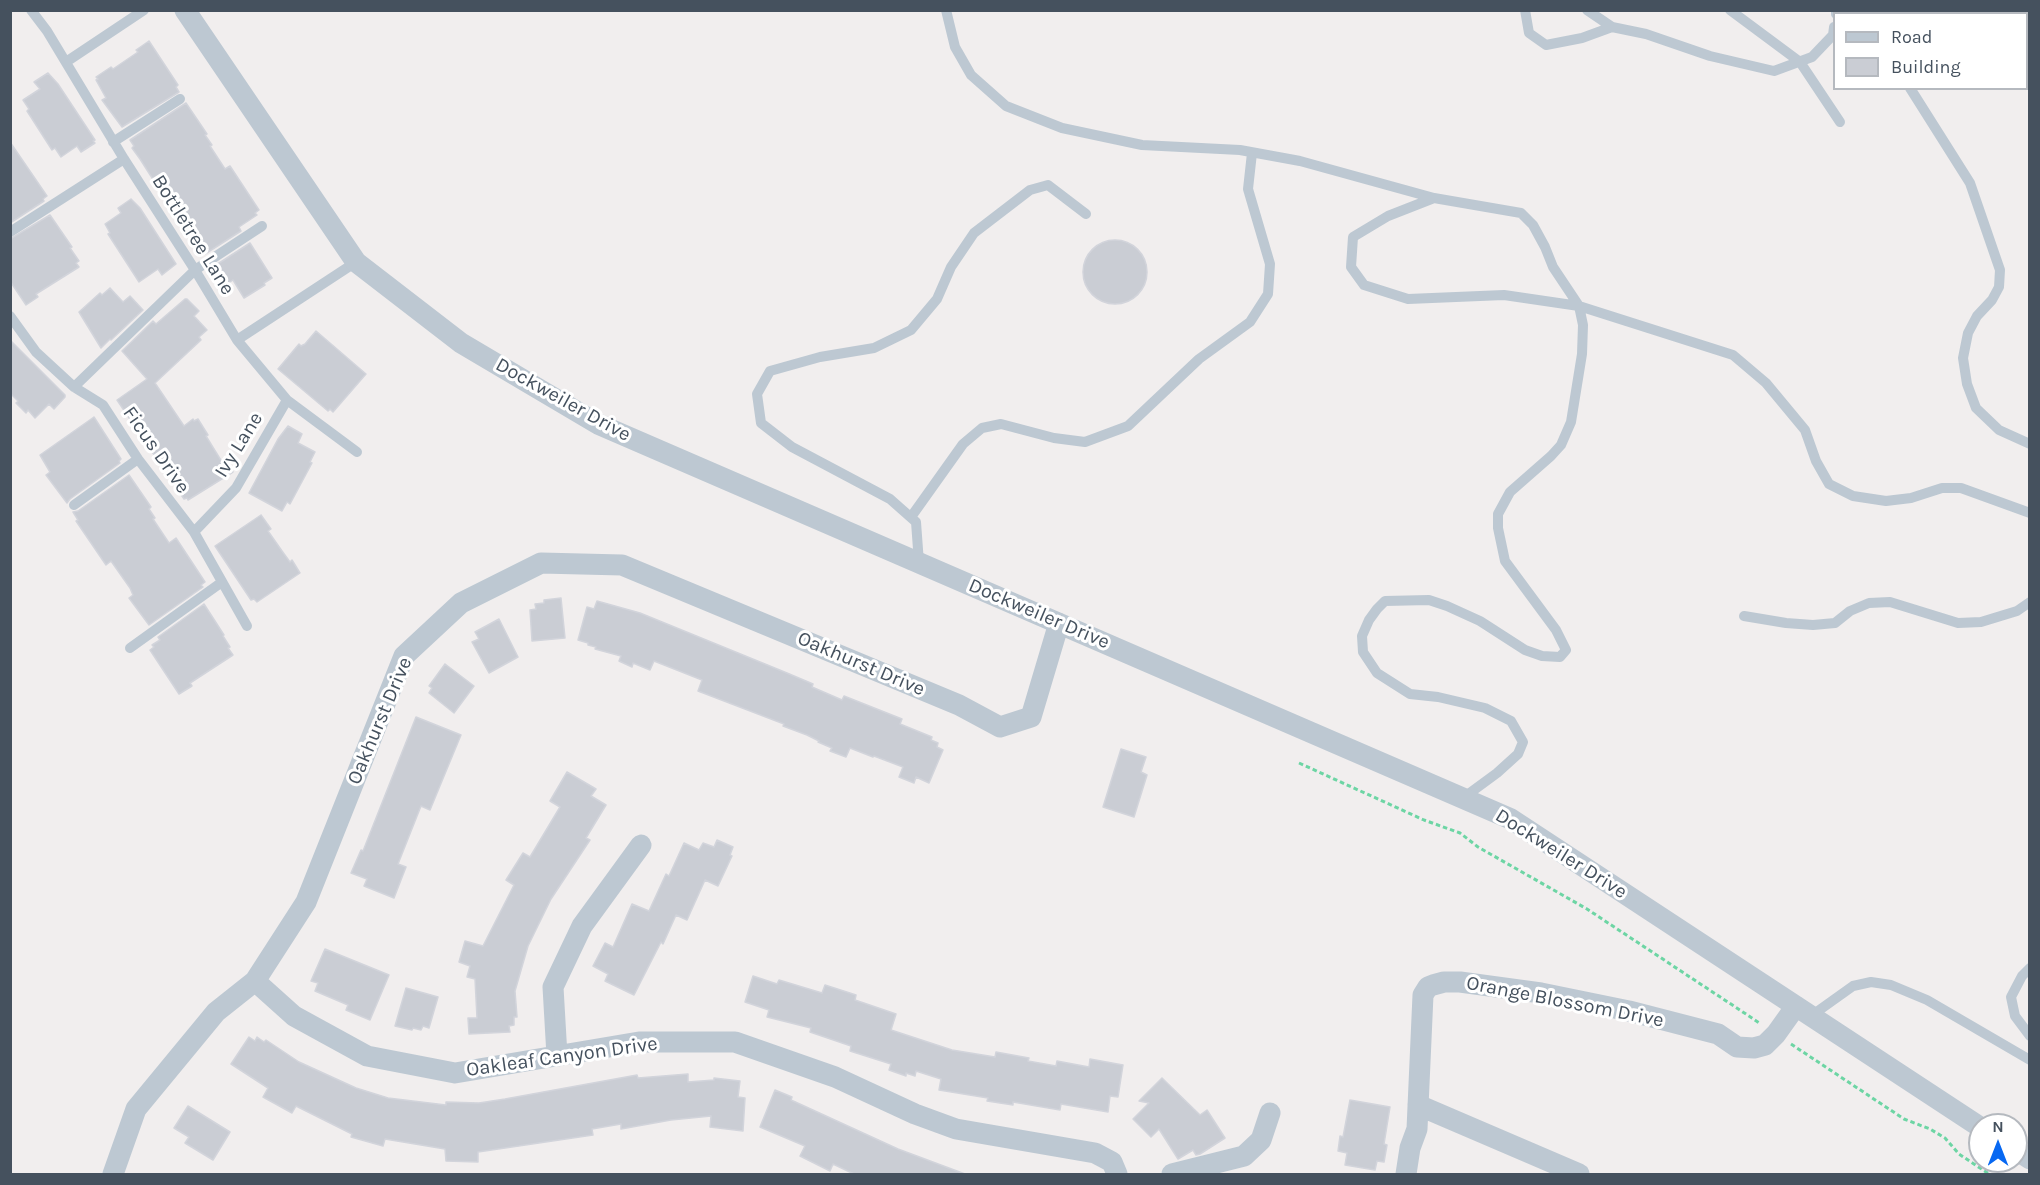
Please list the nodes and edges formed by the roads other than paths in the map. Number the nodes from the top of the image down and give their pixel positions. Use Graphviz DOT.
graph roads {
  1 [pos="31,10"];
  2 [pos="144,10"];
  3 [pos="185,10"];
  4 [pos="946,10"];
  5 [pos="1525,10"];
  6 [pos="1587,10"];
  7 [pos="1730,10"];
  8 [pos="1612,27"];
  9 [pos="1833,33"];
  10 [pos="66,62"];
  11 [pos="1800,62"];
  12 [pos="1911,90"];
  13 [pos="180,99"];
  14 [pos="1840,122"];
  15 [pos="113,142"];
  16 [pos="1252,153"];
  17 [pos="124,159"];
  18 [pos="1434,198"];
  19 [pos="1086,214"];
  20 [pos="262,226"];
  21 [pos="10,232"];
  22 [pos="357,262"];
  23 [pos="195,270"];
  24 [pos="1579,306"];
  25 [pos="10,316"];
  26 [pos="237,340"];
  27 [pos="74,387"];
  28 [pos="287,400"];
  29 [pos="2030,444"];
  30 [pos="357,452"];
  31 [pos="138,459"];
  32 [pos="74,505"];
  33 [pos="2030,513"];
  34 [pos="910,518"];
  35 [pos="194,532"];
  36 [pos="919,563"];
  37 [pos="222,582"];
  38 [pos="2030,602"];
  39 [pos="1744,616"];
  40 [pos="1059,623"];
  41 [pos="247,626"];
  42 [pos="130,648"];
  43 [pos="1463,798"];
  44 [pos="641,845"];
  45 [pos="2030,968"];
  46 [pos="255,981"];
  47 [pos="1804,1011"];
  48 [pos="2030,1036"];
  49 [pos="557,1056"];
  50 [pos="2030,1060"];
  51 [pos="1418,1105"];
  52 [pos="1270,1113"];
  53 [pos="1968,1119"];
  54 [pos="112,1174"];
  55 [pos="1117,1174"];
  56 [pos="1172,1174"];
  57 [pos="1406,1174"];
  58 [pos="1579,1174"];
  1 -- 10 [label="lane, Bottletree Lane"];
  2 -- 10 [label="lane"];
  3 -- 22 [label="street, Dockweiler Drive"];
  4 -- 16 [label="lane"];
  5 -- 8 [label="lane"];
  6 -- 8 [label="lane"];
  7 -- 11 [label="lane"];
  8 -- 11 [label="lane"];
  9 -- 11 [label="lane"];
  10 -- 15 [label="lane, Bottletree Lane"];
  11 -- 14 [label="lane"];
  12 -- 29 [label="lane"];
  13 -- 15 [label="lane"];
  15 -- 17 [label="lane, Bottletree Lane"];
  16 -- 18 [label="lane"];
  16 -- 34 [label="lane"];
  17 -- 21 [label="lane"];
  17 -- 23 [label="lane, Bottletree Lane"];
  18 -- 24 [label="lane"];
  18 -- 24 [label="lane"];
  19 -- 34 [label="lane"];
  20 -- 23 [label="lane"];
  22 -- 26 [label="lane"];
  22 -- 36 [label="street, Dockweiler Drive"];
  23 -- 26 [label="lane, Bottletree Lane"];
  23 -- 27 [label="lane"];
  24 -- 33 [label="lane"];
  24 -- 43 [label="lane"];
  25 -- 27 [label="lane, Ficus Drive"];
  26 -- 28 [label="lane, Bottletree Lane"];
  27 -- 31 [label="lane, Ficus Drive"];
  28 -- 30 [label="lane, Bottletree Lane"];
  28 -- 35 [label="lane, Ivy Lane"];
  31 -- 32 [label="lane"];
  31 -- 35 [label="lane, Ficus Drive"];
  34 -- 36 [label="lane"];
  35 -- 37 [label="lane, Ficus Drive"];
  36 -- 40 [label="street, Dockweiler Drive"];
  37 -- 41 [label="lane, Ficus Drive"];
  37 -- 42 [label="lane"];
  38 -- 39 [label="lane"];
  40 -- 43 [label="street, Dockweiler Drive"];
  40 -- 46 [label="street, Oakhurst Drive"];
  43 -- 47 [label="street, Dockweiler Drive"];
  44 -- 49 [label="street"];
  45 -- 48 [label="lane"];
  46 -- 49 [label="street, Oakleaf Canyon Drive"];
  46 -- 54 [label="street, Oakhurst Drive"];
  47 -- 50 [label="lane"];
  47 -- 51 [label="street, Orange Blossom Drive"];
  47 -- 53 [label="street, Dockweiler Drive"];
  49 -- 55 [label="street, Oakleaf Canyon Drive"];
  51 -- 57 [label="street, Orange Blossom Drive"];
  51 -- 58 [label="street"];
  52 -- 56 [label="street"];
}
